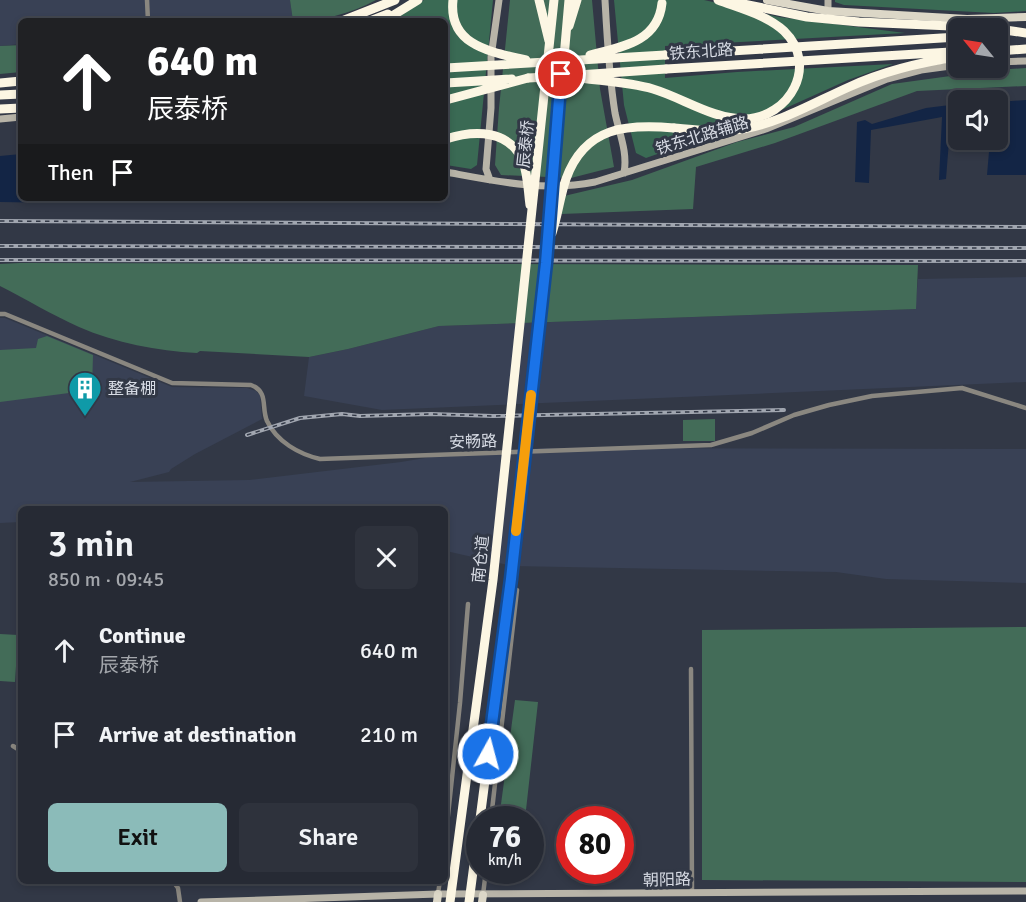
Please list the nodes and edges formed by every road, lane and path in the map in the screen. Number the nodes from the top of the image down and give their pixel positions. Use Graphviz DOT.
graph roads {
  1 [pos="147,0"];
  2 [pos="395,0"];
  3 [pos="418,0"];
  4 [pos="453,0"];
  5 [pos="499,0"];
  6 [pos="539,0"];
  7 [pos="554,0"];
  8 [pos="569,0"];
  9 [pos="577,0"];
  10 [pos="605,0"];
  11 [pos="661,0"];
  12 [pos="718,0"];
  13 [pos="723,0"];
  14 [pos="828,0"];
  15 [pos="765,4"];
  16 [pos="404,8"];
  17 [pos="828,11"];
  18 [pos="1026,17"];
  19 [pos="148,18"];
  20 [pos="350,18"];
  21 [pos="378,18"];
  22 [pos="389,18"];
  23 [pos="948,27"];
  24 [pos="1008,30"];
  25 [pos="1026,33"];
  26 [pos="1008,34"];
  27 [pos="948,38"];
  28 [pos="550,46"];
  29 [pos="1026,49"];
  30 [pos="1008,50"];
  31 [pos="563,52"];
  32 [pos="948,53"];
  33 [pos="948,58"];
  34 [pos="572,60"];
  35 [pos="1026,61"];
  36 [pos="537,62"];
  37 [pos="1008,62"];
  38 [pos="948,66"];
  39 [pos="448,68"];
  40 [pos="567,76"];
  41 [pos="528,78"];
  42 [pos="18,81"];
  43 [pos="0,83"];
  44 [pos="448,83"];
  45 [pos="18,94"];
  46 [pos="0,95"];
  47 [pos="448,99"];
  48 [pos="18,108"];
  49 [pos="0,109"];
  50 [pos="18,117"];
  51 [pos="0,119"];
  52 [pos="448,138"];
  53 [pos="448,172"];
  54 [pos="624,173"];
  55 [pos="490,180"];
  56 [pos="531,219"];
  57 [pos="548,240"];
  58 [pos="0,314"];
  59 [pos="1026,408"];
  60 [pos="517,590"];
  61 [pos="468,604"];
  62 [pos="691,669"];
  63 [pos="13,746"];
  64 [pos="18,749"];
  65 [pos="482,806"];
  66 [pos="492,806"];
  67 [pos="448,815"];
  68 [pos="175,884"];
  69 [pos="472,884"];
  70 [pos="1026,891"];
  71 [pos="692,892"];
  72 [pos="437,898"];
  73 [pos="482,898"];
  74 [pos="180,902"];
  75 [pos="201,902"];
  76 [pos="450,902"];
  77 [pos="470,902"];
  1 -- 19 [label="street"];
  2 -- 20 [label="highway"];
  3 -- 16 [label="highway"];
  4 -- 36 [label="highway, bridge"];
  5 -- 55 [label="street"];
  6 -- 28 [label="highway, bridge"];
  7 -- 28 [label="highway, 辰泰桥, bridge"];
  8 -- 31 [label="highway, 辰泰桥, bridge"];
  9 -- 31 [label="highway, bridge"];
  10 -- 54 [label="street"];
  11 -- 34 [label="highway, bridge"];
  12 -- 40 [label="highway, bridge"];
  13 -- 15 [label="highway, bridge"];
  14 -- 17 [label="street"];
  15 -- 17 [label="main road"];
  15 -- 23 [label="highway"];
  16 -- 21 [label="highway"];
  16 -- 22 [label="highway"];
  17 -- 18 [label="main road"];
  24 -- 25 [label="highway"];
  25 -- 26 [label="highway"];
  27 -- 34 [label="highway, 铁东北路, bridge"];
  28 -- 56 [label="highway, 辰泰桥, bridge"];
  29 -- 30 [label="highway"];
  31 -- 57 [label="highway, 辰泰桥, bridge"];
  32 -- 40 [label="highway, 铁东北路, bridge"];
  33 -- 57 [label="highway, bridge"];
  34 -- 36 [label="highway, 铁东北路, bridge"];
  35 -- 37 [label="street"];
  36 -- 39 [label="highway, 铁东北路, bridge"];
  38 -- 54 [label="street, 铁东北路辅路"];
  40 -- 41 [label="highway, 铁东北路, bridge"];
  41 -- 44 [label="highway, 铁东北路, bridge"];
  41 -- 47 [label="highway, bridge"];
  42 -- 43 [label="highway"];
  45 -- 46 [label="highway"];
  48 -- 49 [label="highway"];
  50 -- 51 [label="street"];
  52 -- 56 [label="highway, bridge"];
  53 -- 55 [label="street, 铁东北路辅路"];
  54 -- 55 [label="street, 铁东北路辅路"];
  56 -- 76 [label="highway, 南仓道, bridge"];
  57 -- 65 [label="highway, 南仓道, bridge"];
  58 -- 59 [label="street, 安畅路"];
  60 -- 66 [label="street"];
  61 -- 67 [label="street"];
  62 -- 71 [label="street"];
  63 -- 64 [label="street"];
  68 -- 74 [label="street"];
  69 -- 77 [label="highway, 南仓道, bridge"];
  70 -- 71 [label="street, 朝阳路"];
  71 -- 73 [label="street, 朝阳路"];
  72 -- 73 [label="street, 朝阳路"];
  72 -- 75 [label="street, 朝阳路"];
}
